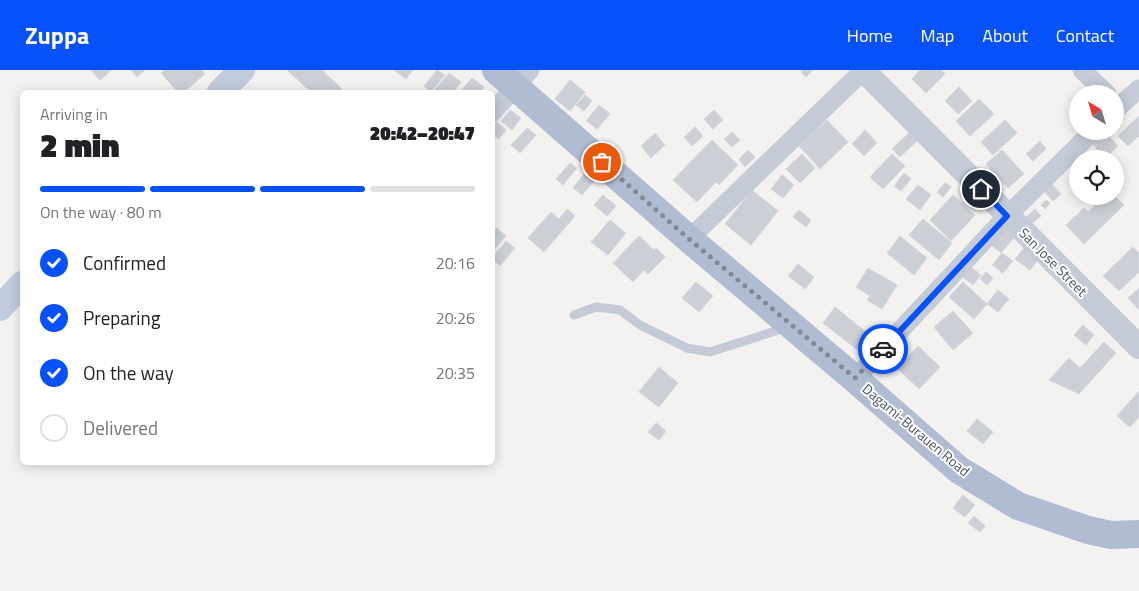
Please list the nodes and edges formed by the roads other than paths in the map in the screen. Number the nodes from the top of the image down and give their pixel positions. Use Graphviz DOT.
graph roads {
  1 [pos="863,70"];
  2 [pos="1082,70"];
  3 [pos="514,75"];
  4 [pos="1097,85"];
  5 [pos="1139,89"];
  6 [pos="1124,97"];
  7 [pos="495,108"];
  8 [pos="1084,140"];
  9 [pos="1007,216"];
  10 [pos="689,239"];
  11 [pos="20,286"];
  12 [pos="0,308"];
  13 [pos="574,315"];
  14 [pos="792,326"];
  15 [pos="1139,346"];
  16 [pos="855,378"];
  17 [pos="1139,534"];
  1 -- 9 [label="street, San Jose Street"];
  1 -- 10 [label="street"];
  2 -- 4 [label="street"];
  3 -- 7 [label="street"];
  3 -- 10 [label="main road, Dagami-Burauen Road"];
  5 -- 6 [label="street"];
  8 -- 9 [label="street"];
  9 -- 15 [label="street, San Jose Street"];
  9 -- 16 [label="street"];
  10 -- 14 [label="main road, Dagami-Burauen Road"];
  11 -- 12 [label="main road"];
  13 -- 14 [label="lane"];
  14 -- 16 [label="main road, Dagami-Burauen Road"];
  16 -- 17 [label="main road, Dagami-Burauen Road"];
}
